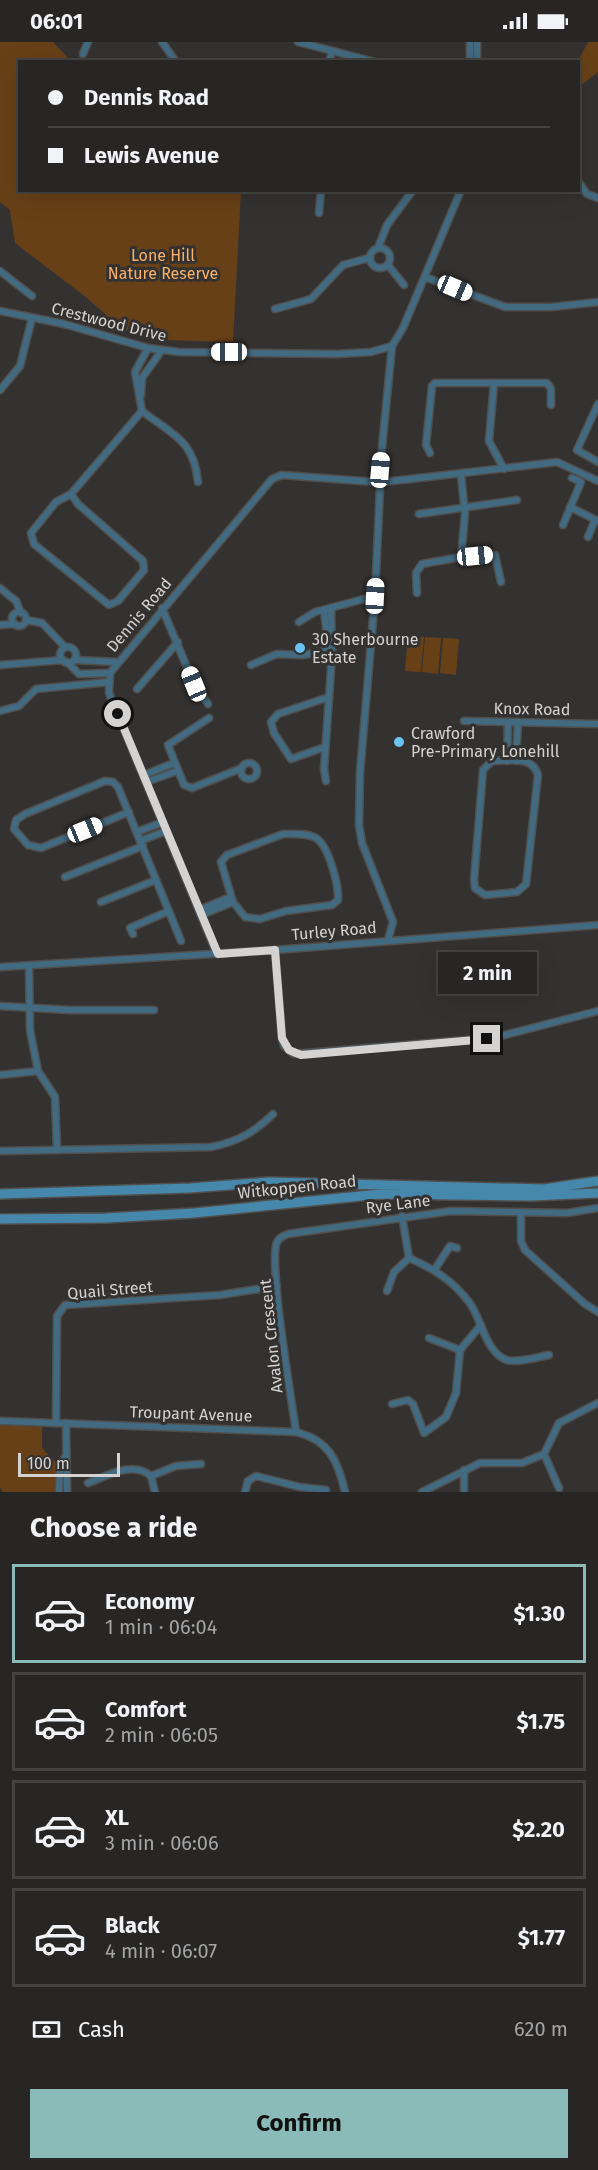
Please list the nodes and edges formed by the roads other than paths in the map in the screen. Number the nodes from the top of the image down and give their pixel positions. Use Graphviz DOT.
graph roads {
  1 [pos="88,42"];
  2 [pos="162,42"];
  3 [pos="298,42"];
  4 [pos="470,42"];
  5 [pos="477,42"];
  6 [pos="332,51"];
  7 [pos="83,54"];
  8 [pos="343,54"];
  9 [pos="175,60"];
  10 [pos="330,60"];
  11 [pos="341,60"];
  12 [pos="367,60"];
  13 [pos="470,60"];
  14 [pos="477,60"];
  15 [pos="580,184"];
  16 [pos="321,192"];
  17 [pos="412,192"];
  18 [pos="460,192"];
  19 [pos="598,198"];
  20 [pos="319,213"];
  21 [pos="378,248"];
  22 [pos="369,258"];
  23 [pos="388,265"];
  24 [pos="0,271"];
  25 [pos="425,277"];
  26 [pos="404,285"];
  27 [pos="32,296"];
  28 [pos="598,302"];
  29 [pos="275,309"];
  30 [pos="0,311"];
  31 [pos="32,318"];
  32 [pos="392,346"];
  33 [pos="148,348"];
  34 [pos="162,350"];
  35 [pos="494,382"];
  36 [pos="0,390"];
  37 [pos="140,401"];
  38 [pos="598,404"];
  39 [pos="551,405"];
  40 [pos="142,411"];
  41 [pos="430,453"];
  42 [pos="598,462"];
  43 [pos="504,469"];
  44 [pos="461,475"];
  45 [pos="572,478"];
  46 [pos="598,480"];
  47 [pos="198,482"];
  48 [pos="379,483"];
  49 [pos="71,494"];
  50 [pos="518,500"];
  51 [pos="570,507"];
  52 [pos="465,508"];
  53 [pos="419,514"];
  54 [pos="597,521"];
  55 [pos="563,525"];
  56 [pos="588,537"];
  57 [pos="461,558"];
  58 [pos="501,582"];
  59 [pos="0,588"];
  60 [pos="417,593"];
  61 [pos="375,596"];
  62 [pos="162,608"];
  63 [pos="331,608"];
  64 [pos="324,610"];
  65 [pos="21,613"];
  66 [pos="26,620"];
  67 [pos="299,622"];
  68 [pos="15,624"];
  69 [pos="0,625"];
  70 [pos="178,642"];
  71 [pos="65,647"];
  72 [pos="330,652"];
  73 [pos="68,661"];
  74 [pos="92,662"];
  75 [pos="118,662"];
  76 [pos="0,665"];
  77 [pos="251,665"];
  78 [pos="110,673"];
  79 [pos="91,675"];
  80 [pos="109,682"];
  81 [pos="137,689"];
  82 [pos="329,697"];
  83 [pos="208,704"];
  84 [pos="0,711"];
  85 [pos="209,718"];
  86 [pos="464,721"];
  87 [pos="508,722"];
  88 [pos="518,722"];
  89 [pos="598,724"];
  90 [pos="325,747"];
  91 [pos="516,761"];
  92 [pos="507,762"];
  93 [pos="174,763"];
  94 [pos="242,768"];
  95 [pos="177,771"];
  96 [pos="145,779"];
  97 [pos="326,781"];
  98 [pos="129,812"];
  99 [pos="163,822"];
  100 [pos="166,831"];
  101 [pos="137,832"];
  102 [pos="142,843"];
  103 [pos="65,877"];
  104 [pos="156,880"];
  105 [pos="232,900"];
  106 [pos="101,902"];
  107 [pos="169,911"];
  108 [pos="200,912"];
  109 [pos="598,924"];
  110 [pos="133,934"];
  111 [pos="388,940"];
  112 [pos="181,941"];
  113 [pos="275,950"];
  114 [pos="218,954"];
  115 [pos="0,967"];
  116 [pos="29,967"];
  117 [pos="0,1006"];
  118 [pos="29,1008"];
  119 [pos="154,1010"];
  120 [pos="598,1011"];
  121 [pos="38,1071"];
  122 [pos="0,1075"];
  123 [pos="273,1114"];
  124 [pos="57,1150"];
  125 [pos="0,1151"];
  126 [pos="598,1181"];
  127 [pos="598,1193"];
  128 [pos="0,1194"];
  129 [pos="598,1208"];
  130 [pos="521,1213"];
  131 [pos="402,1216"];
  132 [pos="0,1219"];
  133 [pos="280,1238"];
  134 [pos="457,1248"];
  135 [pos="410,1258"];
  136 [pos="435,1269"];
  137 [pos="277,1286"];
  138 [pos="387,1291"];
  139 [pos="597,1309"];
  140 [pos="481,1325"];
  141 [pos="429,1338"];
  142 [pos="460,1350"];
  143 [pos="549,1355"];
  144 [pos="598,1403"];
  145 [pos="392,1404"];
  146 [pos="0,1421"];
  147 [pos="56,1423"];
  148 [pos="66,1423"];
  149 [pos="296,1432"];
  150 [pos="544,1454"];
  151 [pos="66,1455"];
  152 [pos="201,1464"];
  153 [pos="464,1470"];
  154 [pos="151,1476"];
  155 [pos="88,1483"];
  156 [pos="559,1488"];
  157 [pos="326,1490"];
  158 [pos="59,1492"];
  159 [pos="67,1492"];
  160 [pos="154,1492"];
  161 [pos="245,1492"];
  162 [pos="345,1492"];
  163 [pos="422,1492"];
  164 [pos="464,1492"];
  1 -- 7 [label="street"];
  2 -- 9 [label="street"];
  3 -- 6 [label="street"];
  4 -- 13 [label="street"];
  5 -- 14 [label="street"];
  6 -- 8 [label="street"];
  6 -- 10 [label="street"];
  8 -- 11 [label="street"];
  8 -- 12 [label="street"];
  15 -- 19 [label="street"];
  16 -- 20 [label="street"];
  17 -- 21 [label="street"];
  18 -- 25 [label="street"];
  21 -- 22 [label="street"];
  21 -- 23 [label="street"];
  22 -- 23 [label="street"];
  22 -- 29 [label="street"];
  23 -- 26 [label="street"];
  24 -- 27 [label="street"];
  25 -- 28 [label="street"];
  25 -- 32 [label="street"];
  30 -- 31 [label="street, Crestwood Drive"];
  31 -- 33 [label="street, Crestwood Drive"];
  31 -- 36 [label="street"];
  32 -- 34 [label="street, Crestwood Drive"];
  32 -- 48 [label="street"];
  33 -- 34 [label="street, Crestwood Drive"];
  33 -- 37 [label="street"];
  34 -- 37 [label="street"];
  35 -- 39 [label="street"];
  35 -- 41 [label="street"];
  35 -- 43 [label="street"];
  37 -- 40 [label="street"];
  38 -- 42 [label="street"];
  40 -- 47 [label="street"];
  40 -- 49 [label="street"];
  43 -- 44 [label="street, Dennis Road"];
  43 -- 46 [label="street, Dennis Road"];
  44 -- 48 [label="street, Dennis Road"];
  44 -- 52 [label="street"];
  45 -- 51 [label="street"];
  48 -- 61 [label="street"];
  48 -- 62 [label="street, Dennis Road"];
  49 -- 49 [label="street"];
  50 -- 52 [label="street"];
  51 -- 54 [label="street"];
  51 -- 55 [label="street"];
  52 -- 53 [label="street"];
  52 -- 57 [label="street"];
  54 -- 56 [label="street"];
  57 -- 58 [label="street"];
  57 -- 60 [label="street"];
  59 -- 65 [label="street"];
  61 -- 63 [label="street"];
  61 -- 111 [label="street"];
  62 -- 70 [label="street"];
  62 -- 75 [label="street, Dennis Road"];
  63 -- 64 [label="street"];
  63 -- 72 [label="street"];
  64 -- 67 [label="street"];
  64 -- 72 [label="street"];
  65 -- 66 [label="street"];
  65 -- 68 [label="street"];
  66 -- 68 [label="street"];
  66 -- 71 [label="street"];
  68 -- 69 [label="street"];
  70 -- 81 [label="street"];
  70 -- 83 [label="street"];
  71 -- 73 [label="street"];
  71 -- 73 [label="street"];
  72 -- 77 [label="street"];
  72 -- 82 [label="street"];
  73 -- 74 [label="street"];
  73 -- 76 [label="street"];
  73 -- 79 [label="street"];
  74 -- 75 [label="street"];
  74 -- 79 [label="street"];
  75 -- 78 [label="street, Dennis Road"];
  78 -- 79 [label="street"];
  78 -- 80 [label="street, Dennis Road"];
  80 -- 84 [label="street"];
  80 -- 96 [label="street, Dennis Road"];
  82 -- 90 [label="street"];
  82 -- 90 [label="street"];
  85 -- 93 [label="street"];
  86 -- 87 [label="street, Knox Road"];
  87 -- 88 [label="street, Knox Road"];
  87 -- 92 [label="street"];
  88 -- 89 [label="street, Knox Road"];
  88 -- 91 [label="street"];
  90 -- 97 [label="street"];
  91 -- 92 [label="street"];
  91 -- 92 [label="street"];
  93 -- 95 [label="street"];
  93 -- 96 [label="street"];
  94 -- 95 [label="street"];
  95 -- 96 [label="street"];
  96 -- 99 [label="street, Dennis Road"];
  98 -- 98 [label="street"];
  98 -- 101 [label="street"];
  99 -- 100 [label="street, Dennis Road"];
  99 -- 101 [label="street"];
  100 -- 102 [label="street"];
  100 -- 108 [label="street, Dennis Road"];
  101 -- 102 [label="street"];
  102 -- 103 [label="street"];
  102 -- 104 [label="street"];
  104 -- 106 [label="street"];
  104 -- 107 [label="street"];
  105 -- 105 [label="street"];
  105 -- 108 [label="street"];
  107 -- 110 [label="street"];
  107 -- 112 [label="street"];
  108 -- 114 [label="street, Dennis Road"];
  109 -- 111 [label="street, Turley Road"];
  111 -- 113 [label="street, Turley Road"];
  113 -- 114 [label="street, Turley Road"];
  113 -- 120 [label="street"];
  114 -- 116 [label="street, Turley Road"];
  115 -- 116 [label="street, Turley Road"];
  116 -- 118 [label="street"];
  117 -- 118 [label="street"];
  118 -- 119 [label="street"];
  118 -- 121 [label="street"];
  121 -- 122 [label="street"];
  121 -- 124 [label="street"];
  123 -- 124 [label="street"];
  124 -- 125 [label="street"];
  126 -- 128 [label="main road, Witkoppen Road"];
  127 -- 132 [label="main road, Witkoppen Road"];
  129 -- 130 [label="street, Rye Lane"];
  130 -- 131 [label="street, Rye Lane"];
  130 -- 139 [label="street"];
  131 -- 133 [label="street, Rye Lane"];
  131 -- 135 [label="street"];
  133 -- 137 [label="street, Avalon Crescent"];
  134 -- 136 [label="street"];
  135 -- 136 [label="street"];
  135 -- 138 [label="street"];
  136 -- 140 [label="street"];
  137 -- 147 [label="street, Quail Street"];
  137 -- 149 [label="street, Avalon Crescent"];
  140 -- 142 [label="street"];
  140 -- 143 [label="street"];
  141 -- 142 [label="street"];
  142 -- 145 [label="street"];
  144 -- 150 [label="street"];
  146 -- 147 [label="street, Troupant Avenue"];
  147 -- 148 [label="street, Troupant Avenue"];
  148 -- 149 [label="street, Troupant Avenue"];
  148 -- 151 [label="street"];
  149 -- 162 [label="street, Troupant Avenue"];
  150 -- 153 [label="street"];
  150 -- 156 [label="street"];
  151 -- 158 [label="street"];
  151 -- 159 [label="street"];
  152 -- 154 [label="street"];
  153 -- 163 [label="street"];
  153 -- 164 [label="street"];
  154 -- 155 [label="street"];
  154 -- 160 [label="street"];
  157 -- 161 [label="street"];
}
